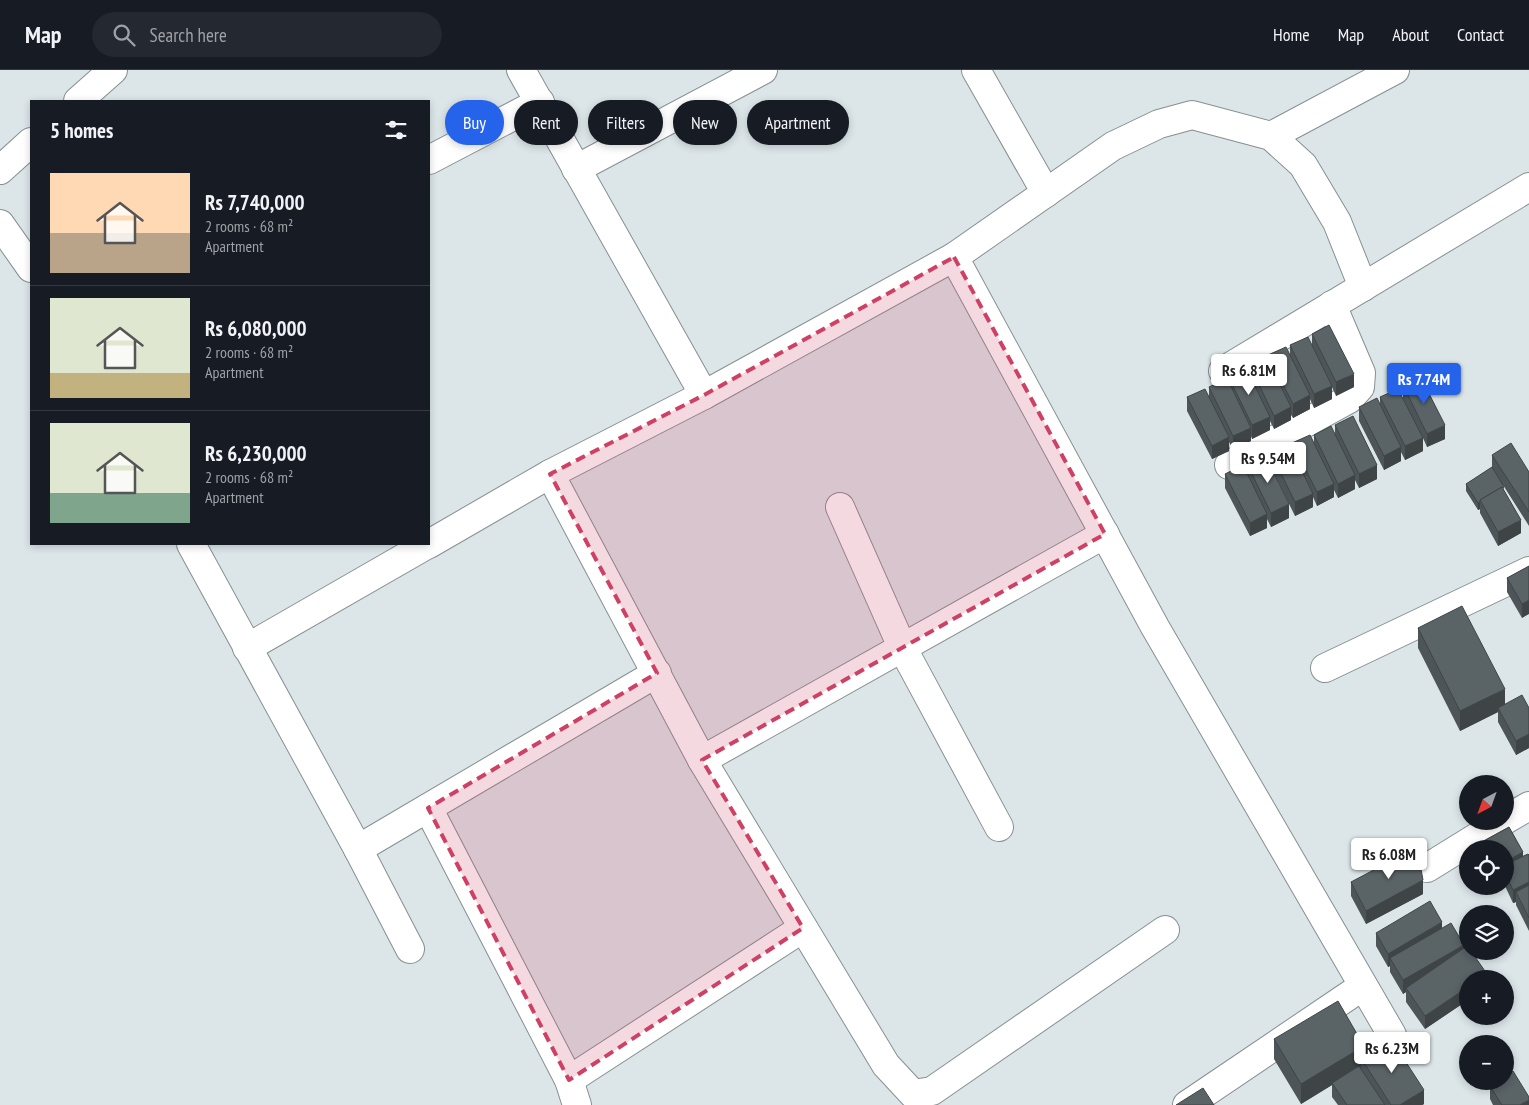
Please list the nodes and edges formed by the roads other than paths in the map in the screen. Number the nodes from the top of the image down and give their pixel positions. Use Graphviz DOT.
graph roads {
  1 [pos="113,70"];
  2 [pos="521,70"];
  3 [pos="763,70"];
  4 [pos="976,70"];
  5 [pos="1394,70"];
  6 [pos="79,100"];
  7 [pos="539,100"];
  8 [pos="514,116"];
  9 [pos="1271,136"];
  10 [pos="30,143"];
  11 [pos="563,145"];
  12 [pos="430,159"];
  13 [pos="576,169"];
  14 [pos="0,170"];
  15 [pos="1529,187"];
  16 [pos="1046,193"];
  17 [pos="0,224"];
  18 [pos="954,257"];
  19 [pos="30,267"];
  20 [pos="1363,287"];
  21 [pos="1332,305"];
  22 [pos="1223,370"];
  23 [pos="704,395"];
  24 [pos="1229,465"];
  25 [pos="550,474"];
  26 [pos="840,507"];
  27 [pos="1105,534"];
  28 [pos="430,539"];
  29 [pos="192,545"];
  30 [pos="420,545"];
  31 [pos="1529,571"];
  32 [pos="902,647"];
  33 [pos="247,648"];
  34 [pos="1325,668"];
  35 [pos="657,673"];
  36 [pos="702,760"];
  37 [pos="1529,806"];
  38 [pos="428,808"];
  39 [pos="1514,815"];
  40 [pos="999,827"];
  41 [pos="1489,830"];
  42 [pos="358,849"];
  43 [pos="1426,868"];
  44 [pos="803,928"];
  45 [pos="1165,930"];
  46 [pos="410,949"];
  47 [pos="1364,986"];
  48 [pos="1392,1036"];
  49 [pos="573,1093"];
  50 [pos="906,1100"];
  51 [pos="1187,1105"];
  1 -- 6 [label="street"];
  2 -- 7 [label="street"];
  3 -- 13 [label="street"];
  4 -- 16 [label="street"];
  5 -- 9 [label="street"];
  8 -- 12 [label="street"];
  9 -- 16 [label="street"];
  9 -- 20 [label="street"];
  10 -- 14 [label="street"];
  11 -- 13 [label="street"];
  13 -- 23 [label="street"];
  15 -- 20 [label="street"];
  16 -- 18 [label="street"];
  17 -- 19 [label="street"];
  18 -- 23 [label="street"];
  18 -- 27 [label="street"];
  20 -- 21 [label="street"];
  21 -- 22 [label="street"];
  21 -- 24 [label="street"];
  23 -- 25 [label="street"];
  25 -- 28 [label="street"];
  25 -- 35 [label="street"];
  26 -- 32 [label="street"];
  27 -- 32 [label="street"];
  27 -- 47 [label="street"];
  29 -- 33 [label="street"];
  30 -- 33 [label="street"];
  31 -- 34 [label="street"];
  32 -- 36 [label="street"];
  32 -- 40 [label="street"];
  33 -- 42 [label="street"];
  35 -- 36 [label="street"];
  35 -- 38 [label="street"];
  36 -- 44 [label="street"];
  37 -- 39 [label="street"];
  38 -- 42 [label="street"];
  38 -- 49 [label="street"];
  41 -- 43 [label="street"];
  42 -- 46 [label="street"];
  44 -- 49 [label="street"];
  44 -- 50 [label="street"];
  45 -- 50 [label="street"];
  47 -- 48 [label="street"];
  47 -- 51 [label="street"];
}
